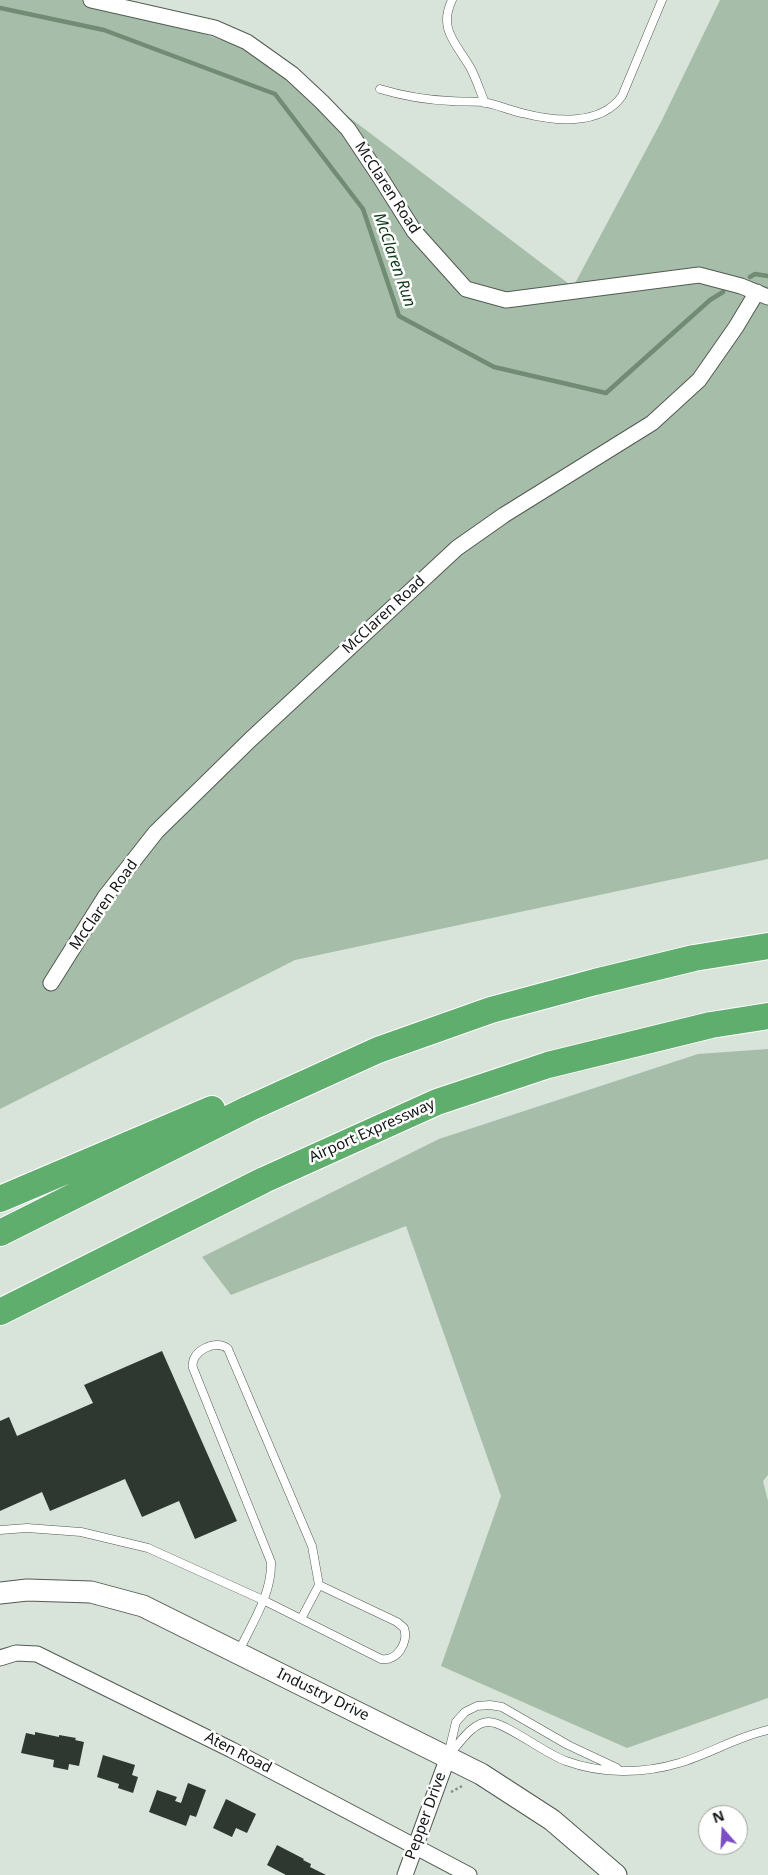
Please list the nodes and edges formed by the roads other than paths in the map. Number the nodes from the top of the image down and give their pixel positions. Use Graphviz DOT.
graph roads {
  1 [pos="91,0"];
  2 [pos="452,0"];
  3 [pos="662,0"];
  4 [pos="380,89"];
  5 [pos="486,103"];
  6 [pos="763,295"];
  7 [pos="768,946"];
  8 [pos="694,958"];
  9 [pos="51,983"];
  10 [pos="768,1016"];
  11 [pos="264,1180"];
  12 [pos="0,1199"];
  13 [pos="0,1233"];
  14 [pos="0,1312"];
  15 [pos="0,1318"];
  16 [pos="0,1530"];
  17 [pos="319,1585"];
  18 [pos="0,1593"];
  19 [pos="263,1600"];
  20 [pos="301,1619"];
  21 [pos="238,1653"];
  22 [pos="0,1658"];
  23 [pos="535,1726"];
  24 [pos="768,1730"];
  25 [pos="527,1740"];
  26 [pos="448,1757"];
  27 [pos="619,1769"];
  28 [pos="415,1846"];
  29 [pos="405,1875"];
  30 [pos="469,1875"];
  31 [pos="616,1875"];
  1 -- 6 [label="street, McClaren Road"];
  2 -- 5 [label="lane"];
  3 -- 5 [label="lane"];
  4 -- 5 [label="lane"];
  6 -- 9 [label="street, McClaren Road"];
  7 -- 8 [label="highway"];
  8 -- 12 [label="highway"];
  8 -- 13 [label="highway"];
  10 -- 11 [label="highway, Airport Expressway"];
  11 -- 14 [label="highway, Airport Expressway"];
  11 -- 15 [label="highway"];
  16 -- 19 [label="lane"];
  17 -- 19 [label="lane"];
  17 -- 20 [label="lane"];
  17 -- 20 [label="lane"];
  18 -- 21 [label="street, Industry Drive"];
  19 -- 20 [label="lane"];
  19 -- 21 [label="lane"];
  21 -- 26 [label="street, Industry Drive"];
  22 -- 28 [label="street, Aten Road"];
  23 -- 25 [label="lane"];
  23 -- 26 [label="lane"];
  23 -- 27 [label="lane"];
  24 -- 27 [label="lane"];
  25 -- 26 [label="lane"];
  25 -- 27 [label="lane"];
  26 -- 28 [label="street, Pepper Drive"];
  26 -- 31 [label="street, Industry Drive"];
  28 -- 29 [label="street, Pepper Drive"];
  28 -- 30 [label="street, Aten Road"];
}
